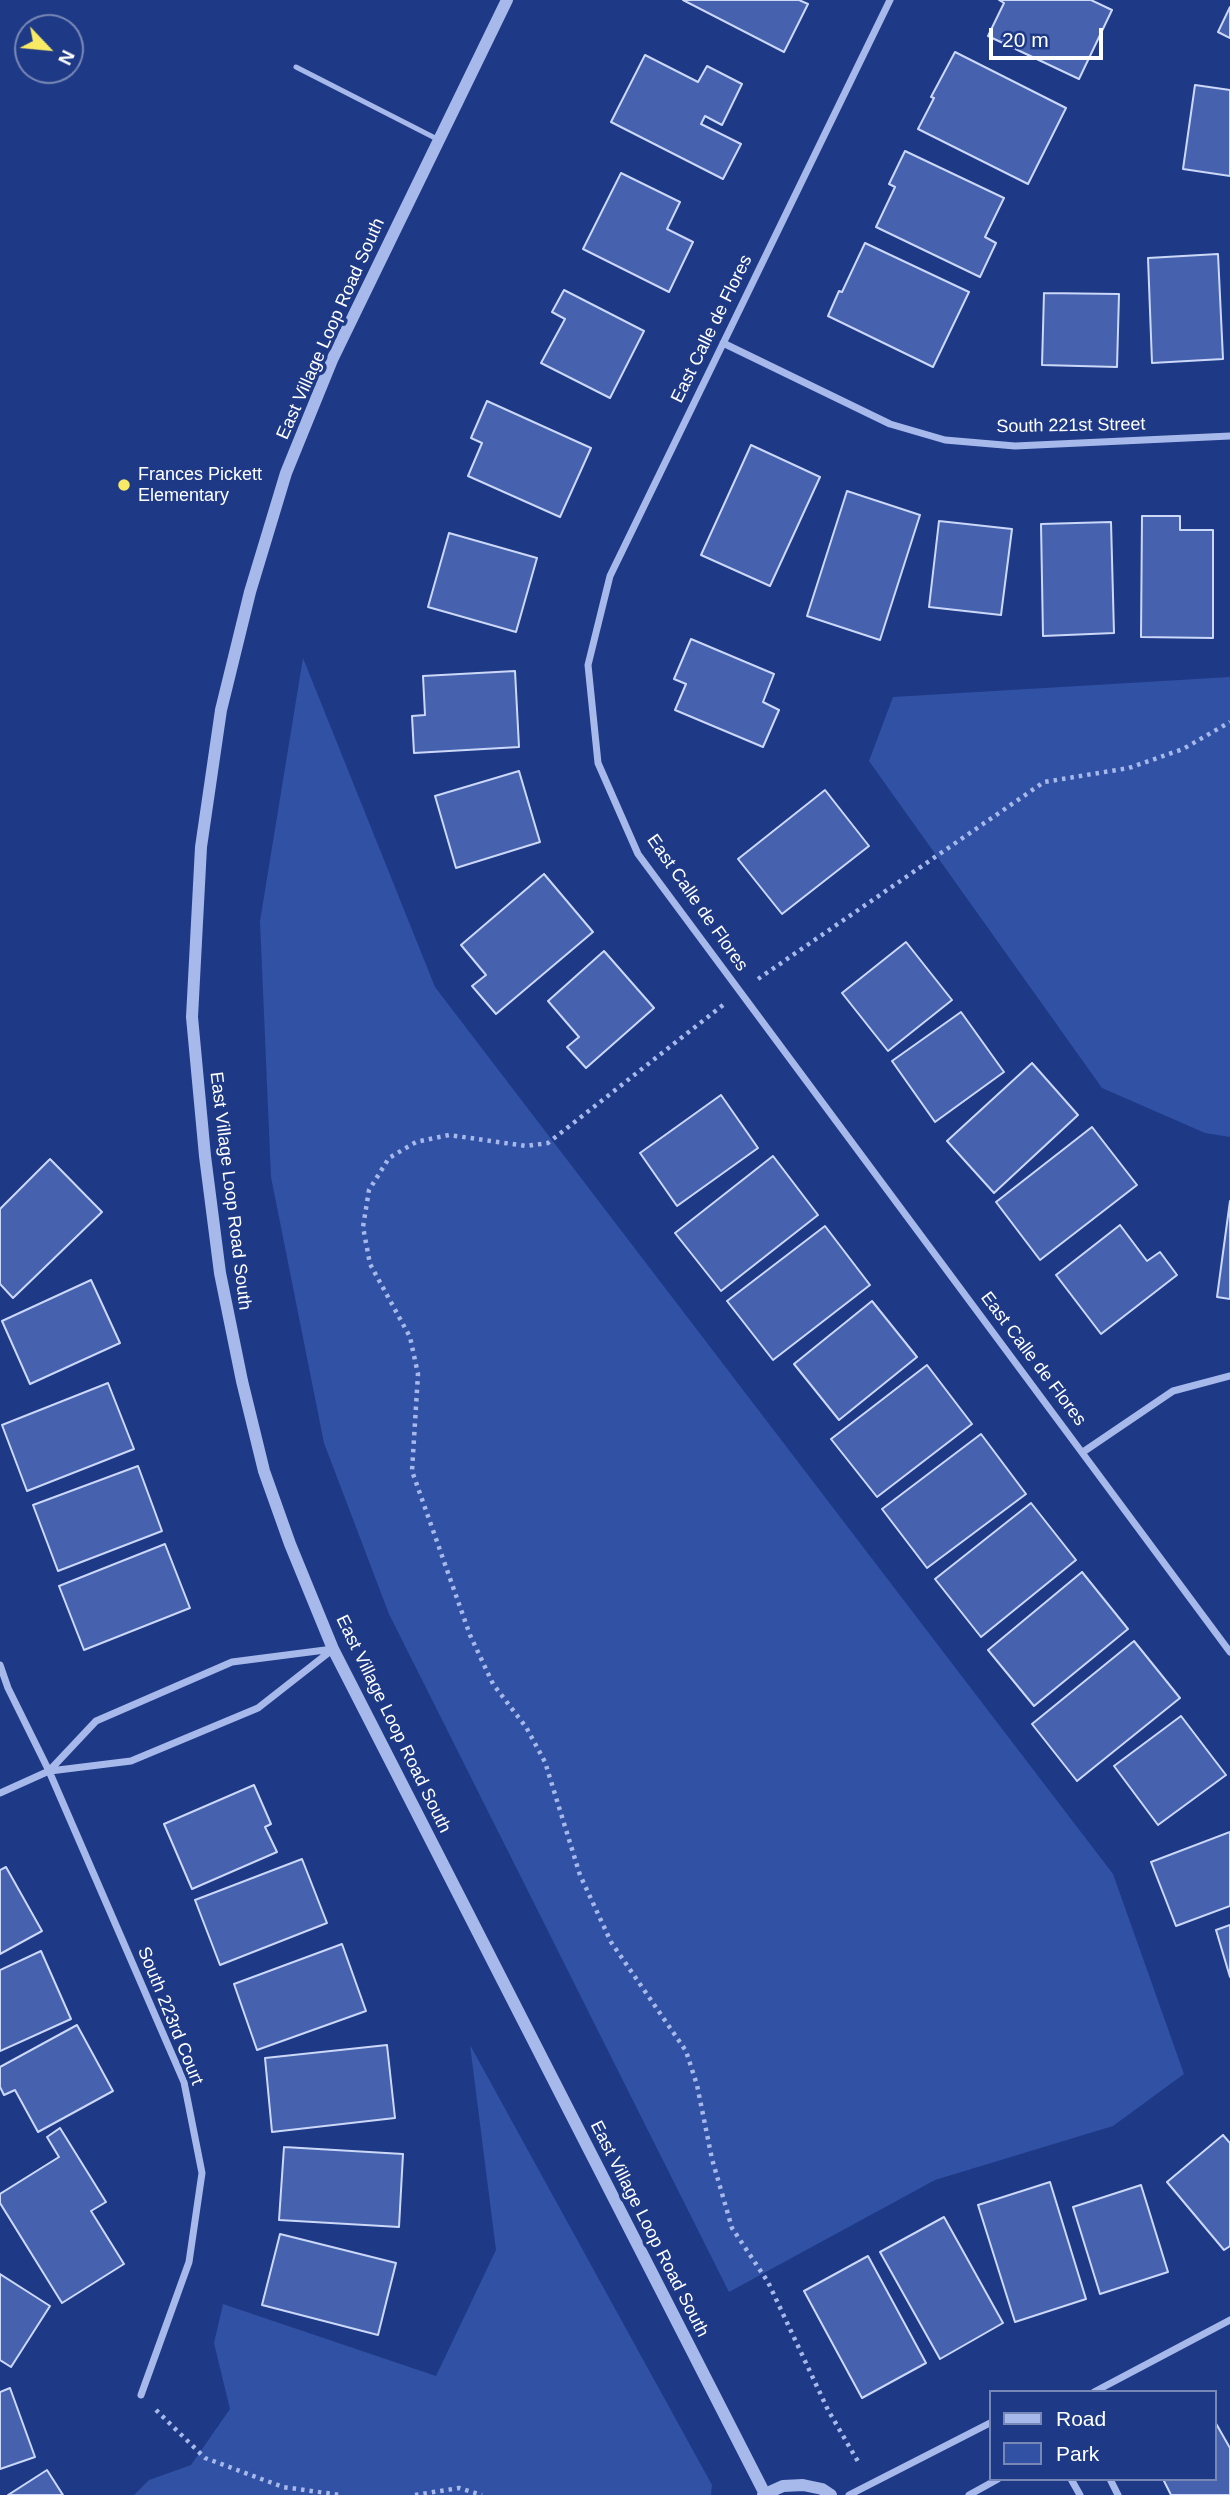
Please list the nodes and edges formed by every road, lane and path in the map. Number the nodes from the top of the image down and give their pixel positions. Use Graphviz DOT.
graph roads {
  1 [pos="507,0"];
  2 [pos="890,0"];
  3 [pos="296,67"];
  4 [pos="439,140"];
  5 [pos="723,343"];
  6 [pos="1230,436"];
  7 [pos="1230,722"];
  8 [pos="740,991"];
  9 [pos="1230,1376"];
  10 [pos="1083,1452"];
  11 [pos="333,1649"];
  12 [pos="1230,1652"];
  13 [pos="0,1665"];
  14 [pos="49,1771"];
  15 [pos="0,1793"];
  16 [pos="1230,2320"];
  17 [pos="1098,2390"];
  18 [pos="141,2395"];
  19 [pos="988,2424"];
  20 [pos="994,2481"];
  21 [pos="871,2483"];
  22 [pos="764,2494"];
  23 [pos="340,2495"];
  24 [pos="415,2495"];
  25 [pos="482,2495"];
  26 [pos="831,2495"];
  27 [pos="849,2495"];
  28 [pos="970,2495"];
  1 -- 4 [label="street, East Village Loop Road South"];
  2 -- 5 [label="street, East Calle de Flores"];
  3 -- 4 [label="lane"];
  4 -- 11 [label="street, East Village Loop Road South"];
  5 -- 6 [label="street, South 221st Street"];
  5 -- 8 [label="street, East Calle de Flores"];
  7 -- 8 [label="path"];
  8 -- 10 [label="street, East Calle de Flores"];
  8 -- 21 [label="path"];
  9 -- 10 [label="street"];
  10 -- 12 [label="street, East Calle de Flores"];
  11 -- 14 [label="street"];
  11 -- 14 [label="street"];
  11 -- 22 [label="street, East Village Loop Road South"];
  13 -- 14 [label="street, South 223rd Court"];
  14 -- 15 [label="street"];
  14 -- 18 [label="street, South 223rd Court"];
  16 -- 17 [label="street"];
  18 -- 23 [label="path"];
  19 -- 21 [label="street"];
  20 -- 28 [label="street"];
  21 -- 27 [label="street"];
  22 -- 26 [label="street"];
  24 -- 25 [label="path"];
}
